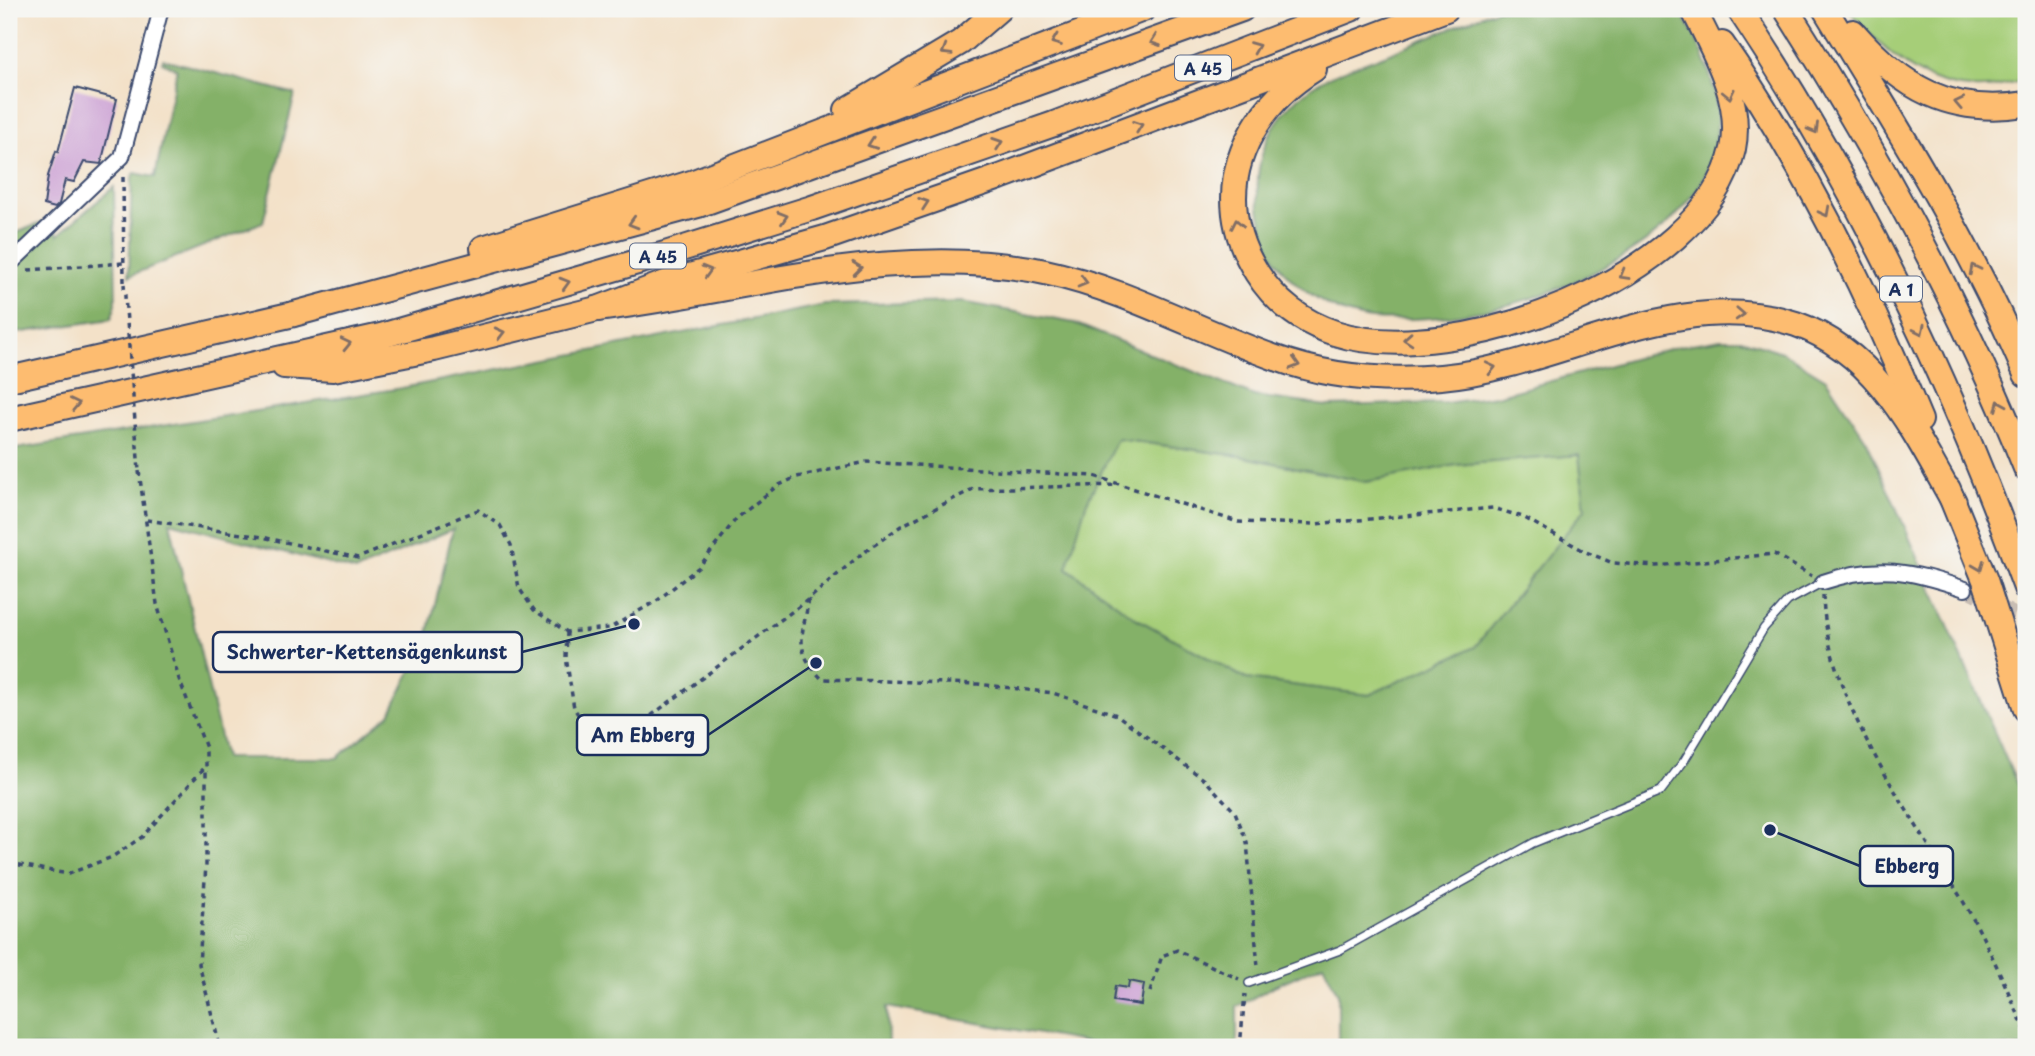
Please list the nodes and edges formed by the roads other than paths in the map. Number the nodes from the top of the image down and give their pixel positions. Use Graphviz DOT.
graph roads {
  1 [pos="161,9"];
  2 [pos="999,9"];
  3 [pos="1143,9"];
  4 [pos="1242,9"];
  5 [pos="1351,9"];
  6 [pos="1446,9"];
  7 [pos="1695,9"];
  8 [pos="1739,9"];
  9 [pos="1786,9"];
  10 [pos="1825,9"];
  11 [pos="1835,9"];
  12 [pos="1419,19"];
  13 [pos="2026,104"];
  14 [pos="694,181"];
  15 [pos="16,267"];
  16 [pos="597,309"];
  17 [pos="9,363"];
  18 [pos="256,364"];
  19 [pos="2026,374"];
  20 [pos="9,379"];
  21 [pos="9,419"];
  22 [pos="2026,468"];
  23 [pos="1954,502"];
  24 [pos="1823,582"];
  25 [pos="2026,588"];
  26 [pos="1965,589"];
  27 [pos="2026,709"];
  28 [pos="1249,983"];
  1 -- 15 [label="street"];
  2 -- 14 [label="highway, one-way"];
  3 -- 14 [label="highway, one-way"];
  4 -- 20 [label="highway, A 45, one-way"];
  18 -- 5 [label="highway, A 45, one-way"];
  6 -- 12 [label="highway"];
  7 -- 12 [label="highway, one-way"];
  7 -- 23 [label="highway, one-way"];
  8 -- 25 [label="highway, A 1, one-way"];
  22 -- 9 [label="highway, A 1, one-way"];
  19 -- 10 [label="highway, one-way"];
  13 -- 11 [label="highway, one-way"];
  16 -- 12 [label="highway, one-way"];
  14 -- 17 [label="highway"];
  18 -- 16 [label="highway, one-way"];
  16 -- 23 [label="highway, one-way"];
  21 -- 18 [label="highway, A 45, one-way"];
  23 -- 27 [label="highway, one-way"];
  24 -- 26 [label="street"];
  24 -- 28 [label="lane"];
}
